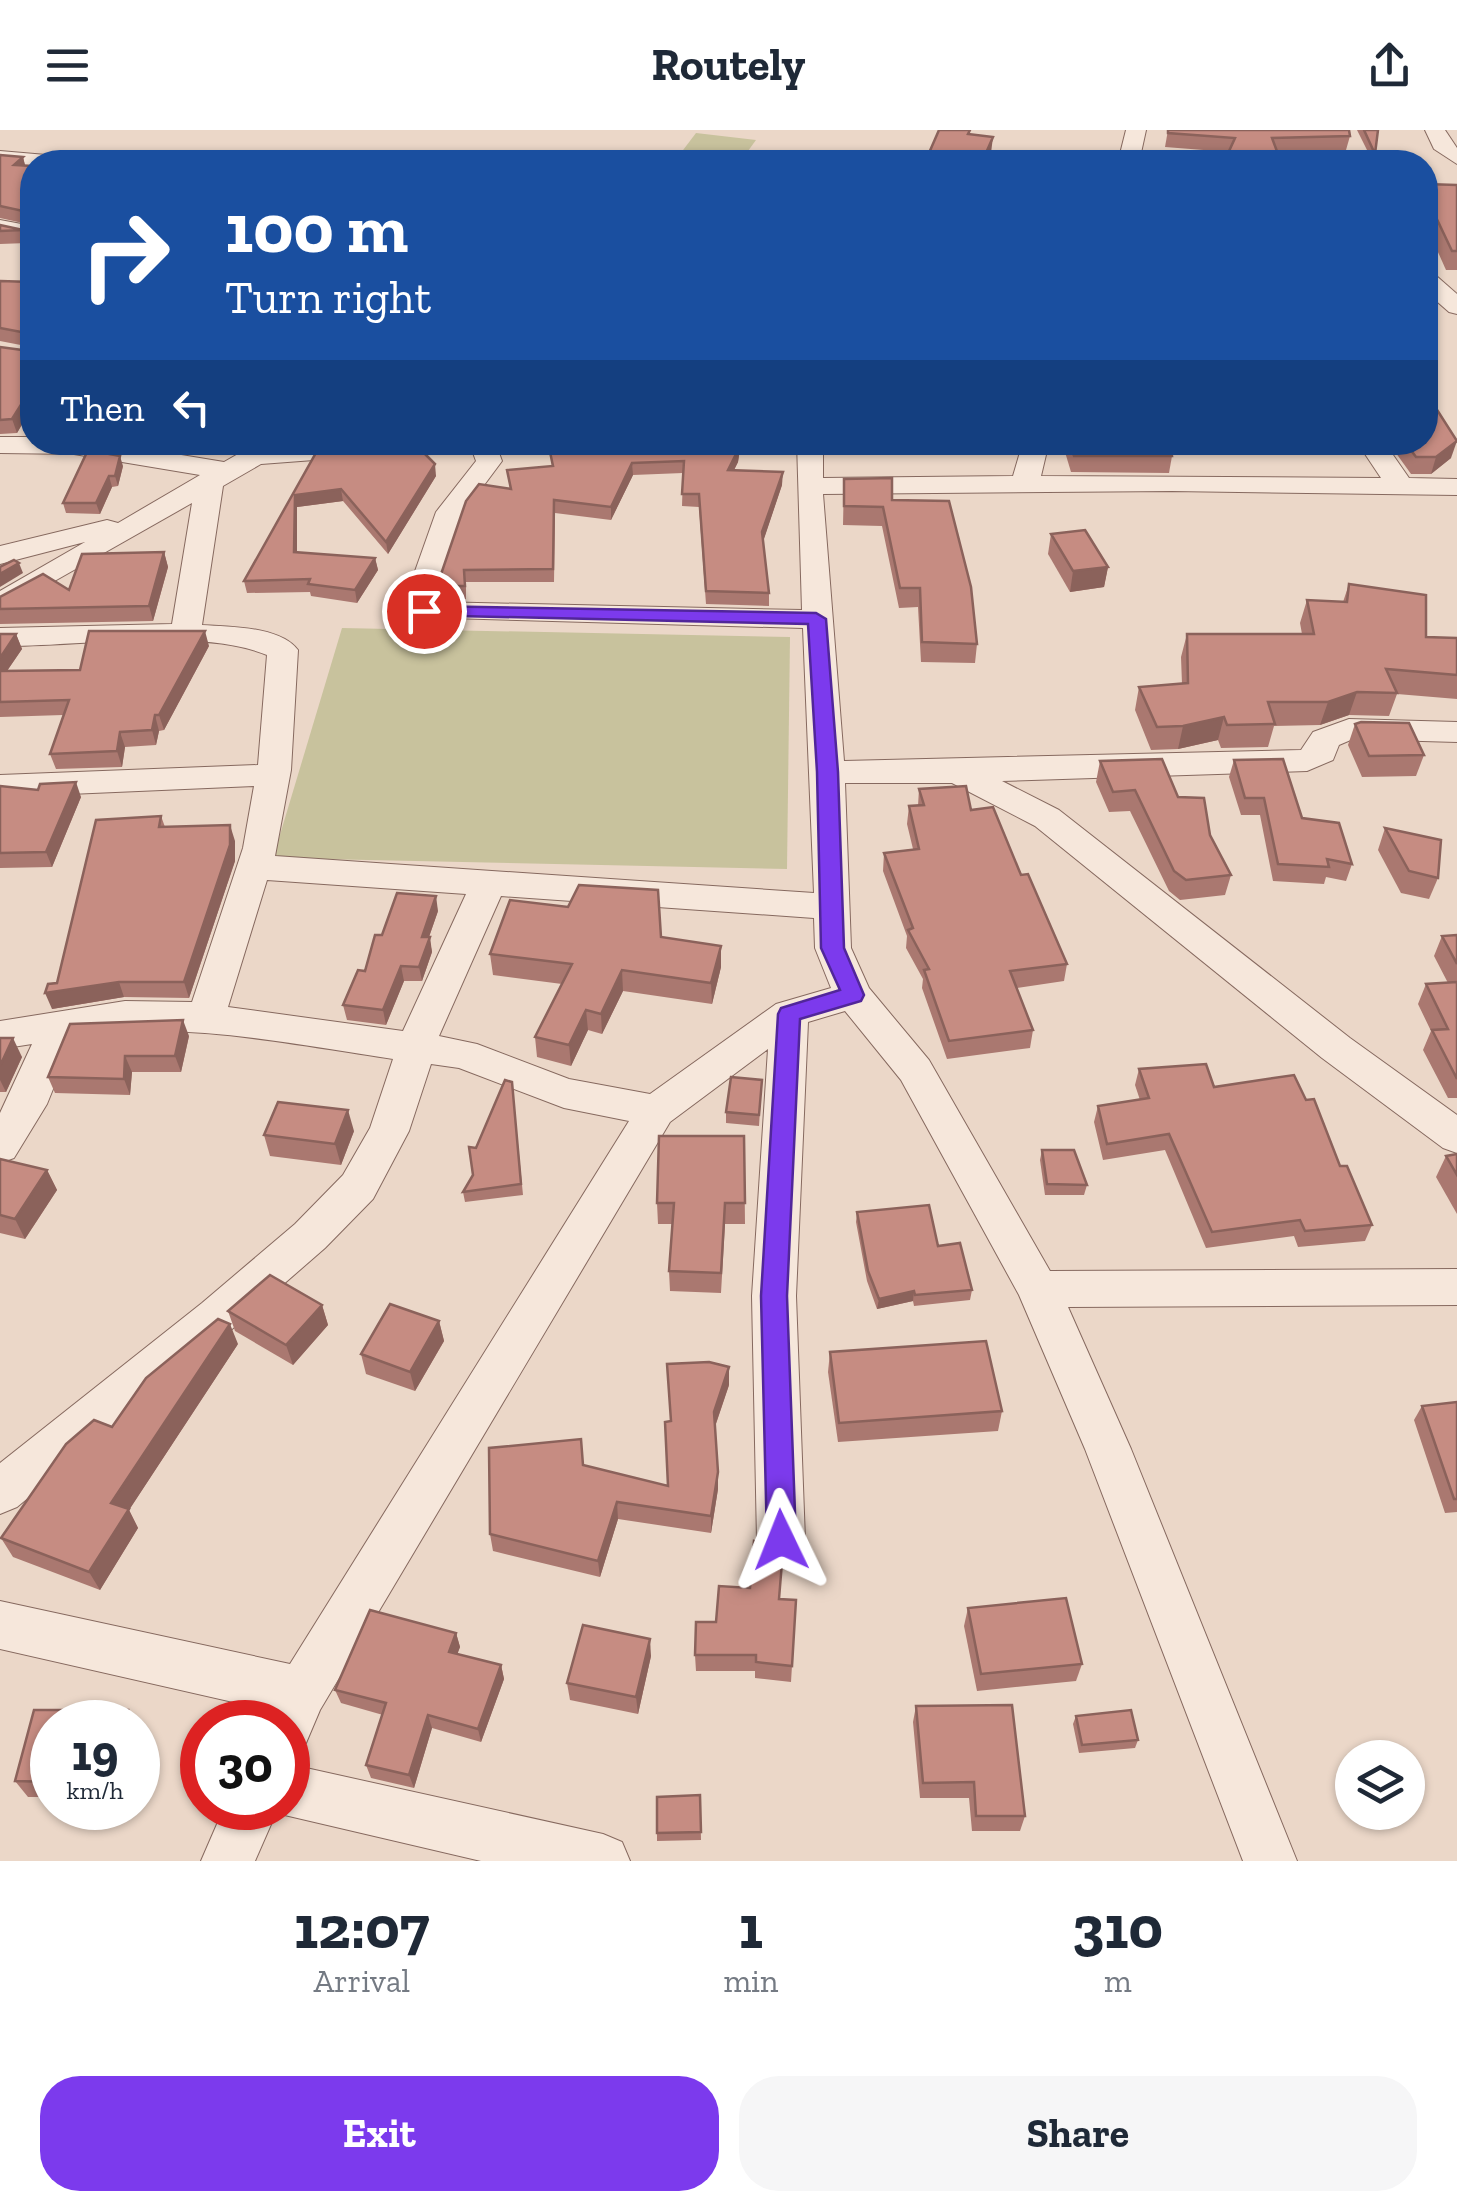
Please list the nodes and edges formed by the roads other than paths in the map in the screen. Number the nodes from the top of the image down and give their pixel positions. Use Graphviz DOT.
graph roads {
  1 [pos="1435,130"];
  2 [pos="1450,163"];
  3 [pos="1438,290"];
  4 [pos="1457,307"];
  5 [pos="117,455"];
  6 [pos="256,455"];
  7 [pos="487,455"];
  8 [pos="809,455"];
  9 [pos="1033,455"];
  10 [pos="1379,455"];
  11 [pos="218,476"];
  12 [pos="1025,484"];
  13 [pos="808,486"];
  14 [pos="1400,486"];
  15 [pos="1457,487"];
  16 [pos="134,523"];
  17 [pos="0,555"];
  18 [pos="0,603"];
  19 [pos="816,619"];
  20 [pos="186,634"];
  21 [pos="0,636"];
  22 [pos="1457,732"];
  23 [pos="828,772"];
  24 [pos="959,772"];
  25 [pos="274,775"];
  26 [pos="0,786"];
  27 [pos="254,868"];
  28 [pos="488,884"];
  29 [pos="830,907"];
  30 [pos="853,995"];
  31 [pos="789,1014"];
  32 [pos="206,1018"];
  33 [pos="59,1026"];
  34 [pos="0,1035"];
  35 [pos="415,1048"];
  36 [pos="656,1112"];
  37 [pos="1457,1137"];
  38 [pos="0,1147"];
  39 [pos="1457,1287"];
  40 [pos="1038,1290"];
  41 [pos="0,1492"];
  42 [pos="781,1540"];
  43 [pos="0,1625"];
  44 [pos="266,1700"];
  45 [pos="299,1700"];
  46 [pos="310,1796"];
  47 [pos="241,1830"];
  48 [pos="228,1861"];
  49 [pos="603,1861"];
  50 [pos="1270,1861"];
  1 -- 2 [label="street"];
  3 -- 4 [label="street"];
  5 -- 11 [label="street"];
  6 -- 11 [label="street"];
  7 -- 19 [label="street"];
  8 -- 13 [label="street"];
  9 -- 12 [label="street"];
  10 -- 14 [label="street"];
  11 -- 16 [label="street"];
  11 -- 20 [label="street"];
  12 -- 13 [label="street"];
  12 -- 14 [label="street"];
  13 -- 19 [label="street"];
  14 -- 15 [label="street"];
  16 -- 17 [label="street"];
  16 -- 18 [label="street"];
  19 -- 23 [label="street"];
  20 -- 21 [label="street"];
  20 -- 25 [label="street"];
  22 -- 24 [label="street"];
  23 -- 24 [label="street"];
  23 -- 29 [label="street"];
  24 -- 37 [label="street"];
  25 -- 26 [label="street"];
  25 -- 27 [label="street"];
  27 -- 28 [label="street"];
  27 -- 32 [label="street"];
  28 -- 29 [label="street"];
  28 -- 35 [label="street"];
  29 -- 30 [label="street"];
  30 -- 31 [label="street"];
  30 -- 40 [label="street"];
  31 -- 36 [label="street"];
  31 -- 42 [label="street"];
  32 -- 33 [label="street"];
  32 -- 35 [label="street"];
  33 -- 34 [label="street"];
  33 -- 38 [label="street"];
  35 -- 36 [label="street"];
  35 -- 41 [label="street"];
  36 -- 45 [label="street"];
  39 -- 40 [label="street"];
  40 -- 50 [label="street"];
  43 -- 44 [label="street"];
  46 -- 49 [label="street"];
  47 -- 48 [label="street"];
}
